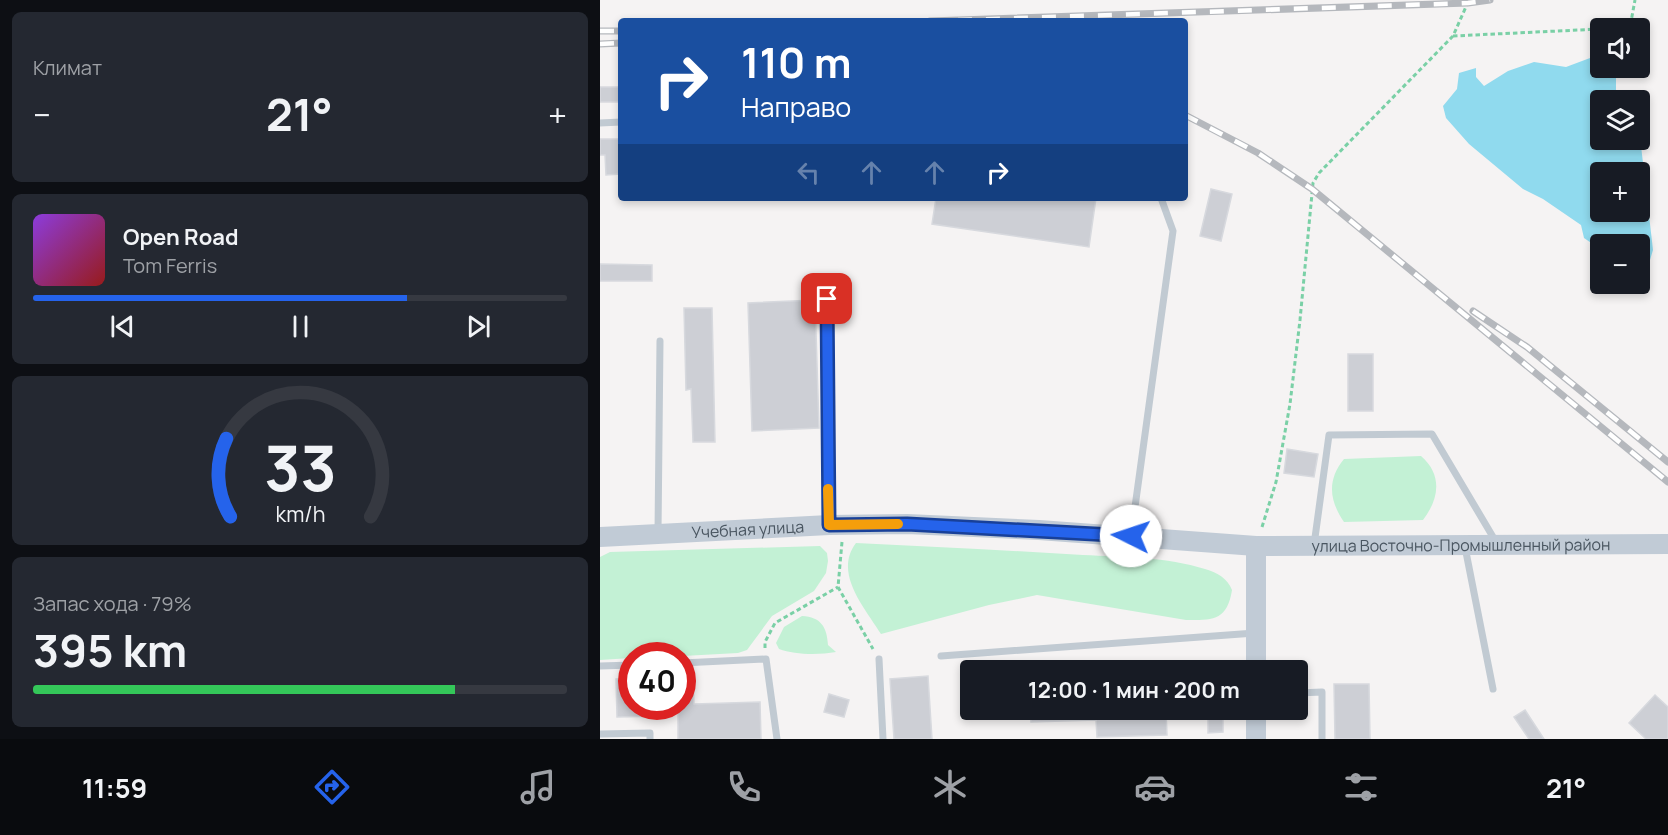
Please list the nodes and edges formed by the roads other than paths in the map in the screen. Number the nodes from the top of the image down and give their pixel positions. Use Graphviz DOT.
graph roads {
  1 [pos="618,122"];
  2 [pos="600,123"];
  3 [pos="1162,201"];
  4 [pos="827,299"];
  5 [pos="660,341"];
  6 [pos="836,525"];
  7 [pos="657,534"];
  8 [pos="1131,536"];
  9 [pos="600,537"];
  10 [pos="1464,545"];
  11 [pos="1497,545"];
  12 [pos="1256,546"];
  13 [pos="1314,546"];
  14 [pos="1665,547"];
  15 [pos="1255,633"];
  16 [pos="941,656"];
  17 [pos="879,659"];
  18 [pos="1256,660"];
  19 [pos="696,662"];
  20 [pos="618,665"];
  21 [pos="600,666"];
  22 [pos="1493,689"];
  23 [pos="1308,693"];
  24 [pos="1256,720"];
  25 [pos="600,734"];
  26 [pos="650,739"];
  27 [pos="777,739"];
  28 [pos="884,739"];
  29 [pos="1256,739"];
  30 [pos="1322,739"];
  1 -- 2 [label="lane"];
  3 -- 8 [label="lane"];
  4 -- 6 [label="lane"];
  5 -- 7 [label="lane"];
  6 -- 7 [label="street, Учебная улица"];
  6 -- 8 [label="street, Учебная улица"];
  7 -- 9 [label="street, Учебная улица"];
  8 -- 12 [label="street, Учебная улица"];
  10 -- 11 [label="street, улица Восточно-Промышленный район"];
  10 -- 13 [label="street, улица Восточно-Промышленный район"];
  10 -- 22 [label="lane"];
  11 -- 13 [label="lane"];
  11 -- 14 [label="street, улица Восточно-Промышленный район"];
  12 -- 13 [label="street, улица Восточно-Промышленный район"];
  12 -- 15 [label="street"];
  15 -- 16 [label="lane"];
  15 -- 18 [label="street"];
  17 -- 28 [label="lane"];
  19 -- 27 [label="lane"];
  20 -- 21 [label="lane"];
  23 -- 30 [label="lane"];
  24 -- 29 [label="street"];
  25 -- 26 [label="lane"];
}
